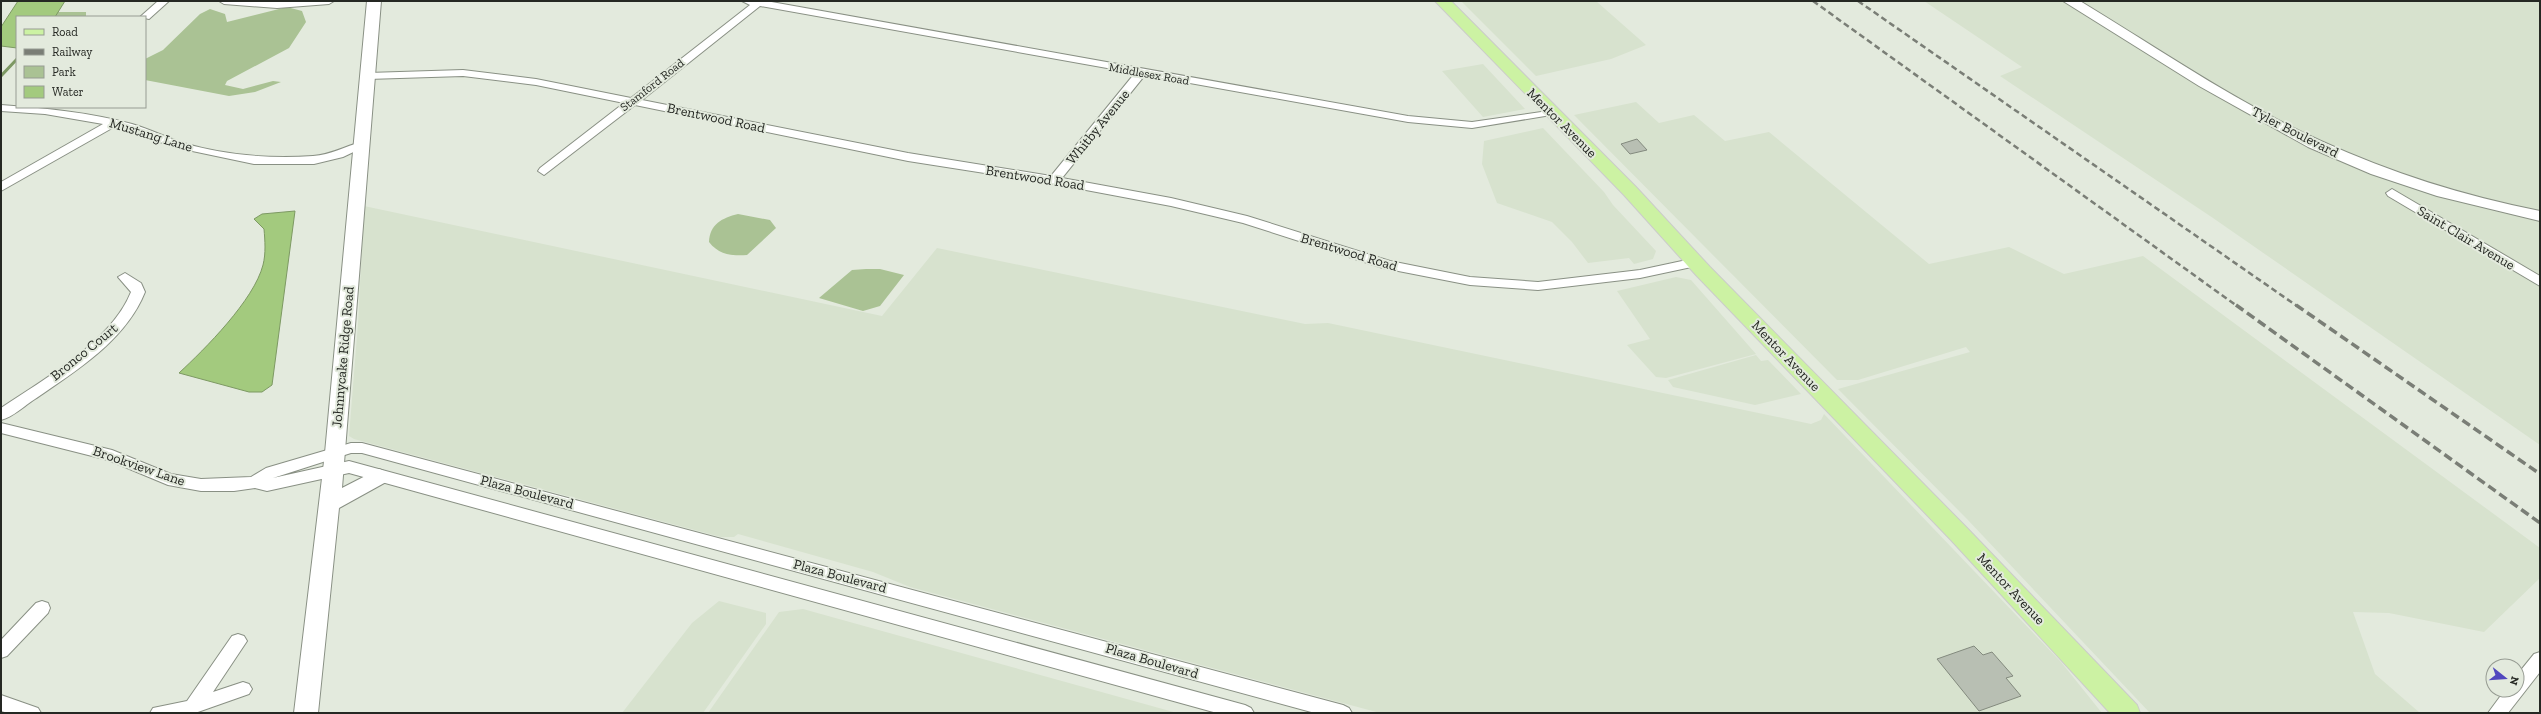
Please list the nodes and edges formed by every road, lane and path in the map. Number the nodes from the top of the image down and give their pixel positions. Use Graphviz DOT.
graph roads {
  1 [pos="164,1"];
  2 [pos="224,1"];
  3 [pos="329,1"];
  4 [pos="374,1"];
  5 [pos="747,1"];
  6 [pos="1443,1"];
  7 [pos="2070,1"];
  8 [pos="760,2"];
  9 [pos="146,16"];
  10 [pos="1141,73"];
  11 [pos="368,76"];
  12 [pos="632,101"];
  13 [pos="1,108"];
  14 [pos="1551,112"];
  15 [pos="113,123"];
  16 [pos="362,145"];
  17 [pos="544,170"];
  18 [pos="1054,180"];
  19 [pos="1,187"];
  20 [pos="2392,193"];
  21 [pos="2540,216"];
  22 [pos="1696,262"];
  23 [pos="125,277"];
  24 [pos="2540,282"];
  25 [pos="1,415"];
  26 [pos="1,428"];
  27 [pos="334,461"];
  28 [pos="379,477"];
  29 [pos="328,505"];
  30 [pos="42,608"];
  31 [pos="238,641"];
  32 [pos="1,651"];
  33 [pos="2540,659"];
  34 [pos="2525,678"];
  35 [pos="243,690"];
  36 [pos="2509,698"];
  37 [pos="1,703"];
  38 [pos="193,706"];
  39 [pos="32,713"];
  40 [pos="159,713"];
  41 [pos="306,713"];
  42 [pos="1245,713"];
  43 [pos="1343,713"];
  44 [pos="2127,713"];
  45 [pos="2497,713"];
  1 -- 9 [label="street"];
  2 -- 3 [label="street"];
  4 -- 11 [label="main road, Johnnycake Ridge Road"];
  5 -- 8 [label="street, Middlesex Road"];
  6 -- 14 [label="main road, Mentor Avenue"];
  7 -- 21 [label="main road, Tyler Boulevard"];
  8 -- 10 [label="street, Middlesex Road"];
  8 -- 12 [label="street, Stamford Road"];
  10 -- 14 [label="street, Middlesex Road"];
  10 -- 18 [label="street, Whitby Avenue"];
  11 -- 12 [label="street, Brentwood Road"];
  11 -- 16 [label="main road, Johnnycake Ridge Road"];
  12 -- 17 [label="street, Stamford Road"];
  12 -- 18 [label="street, Brentwood Road"];
  13 -- 15 [label="street, Mustang Lane"];
  14 -- 22 [label="main road, Mentor Avenue"];
  15 -- 16 [label="street, Mustang Lane"];
  15 -- 19 [label="street"];
  16 -- 27 [label="main road, Johnnycake Ridge Road"];
  18 -- 22 [label="street, Brentwood Road"];
  20 -- 24 [label="street, Saint Clair Avenue"];
  22 -- 44 [label="main road, Mentor Avenue"];
  23 -- 25 [label="street, Bronco Court"];
  26 -- 27 [label="street, Brookview Lane"];
  27 -- 28 [label="street, Plaza Boulevard"];
  27 -- 29 [label="main road, Johnnycake Ridge Road"];
  27 -- 43 [label="street, Plaza Boulevard"];
  28 -- 29 [label="main road"];
  28 -- 42 [label="street, Plaza Boulevard"];
  29 -- 41 [label="main road, Johnnycake Ridge Road"];
  30 -- 32 [label="street"];
  31 -- 38 [label="street"];
  33 -- 34 [label="street"];
  35 -- 38 [label="street"];
  36 -- 45 [label="street"];
  37 -- 39 [label="street"];
  38 -- 40 [label="street"];
}
